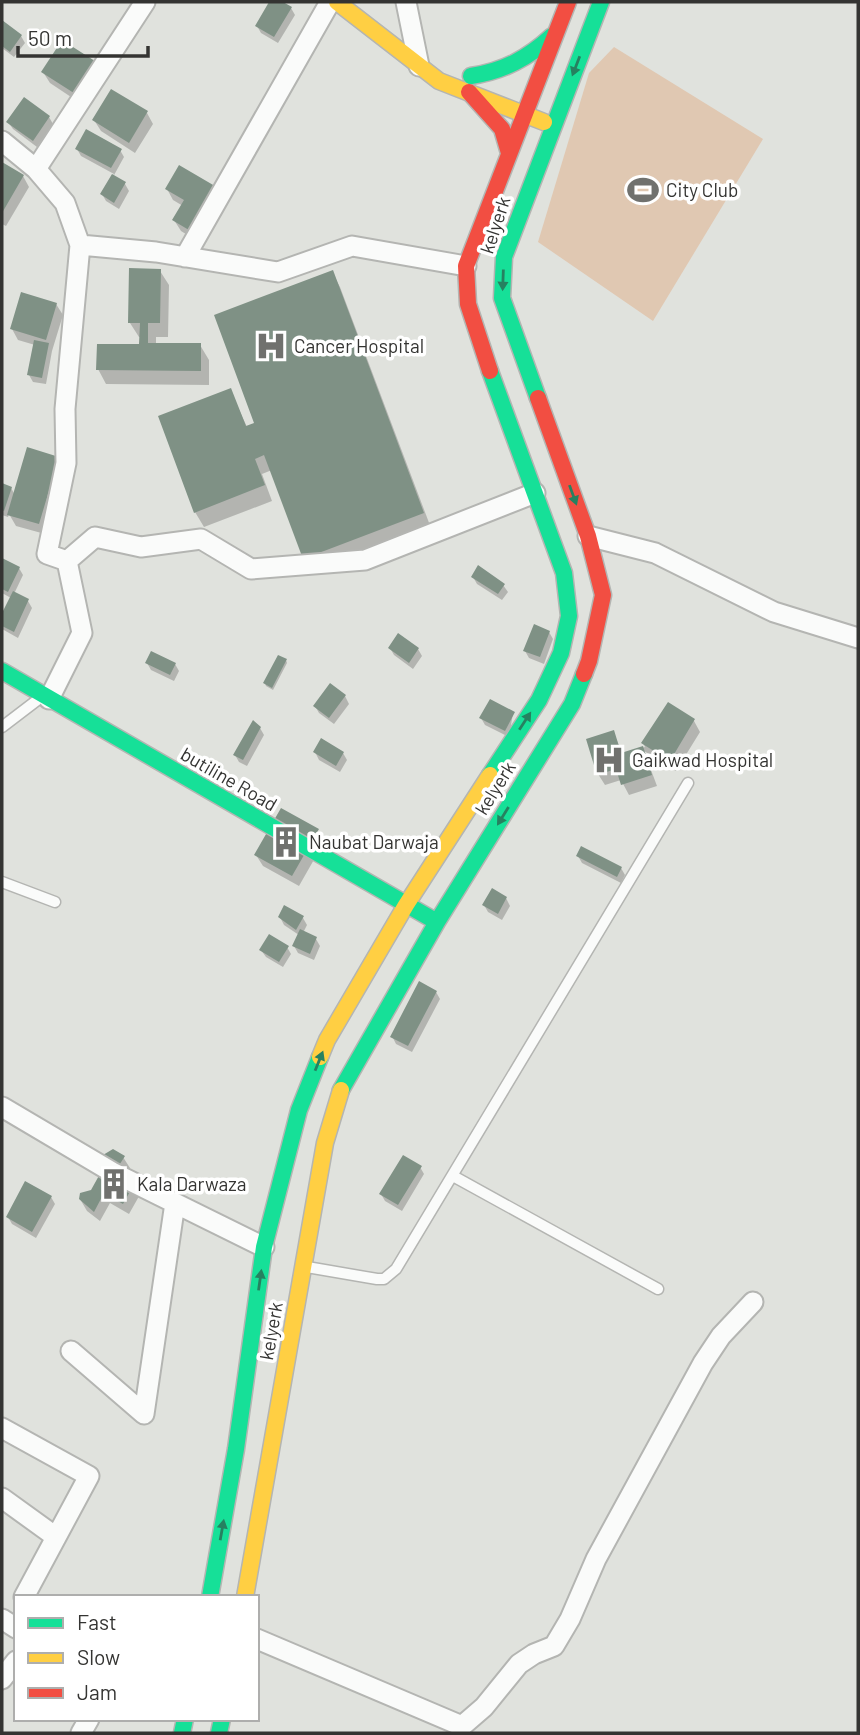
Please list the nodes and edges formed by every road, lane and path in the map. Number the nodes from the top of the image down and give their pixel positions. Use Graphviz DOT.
graph roads {
  1 [pos="145,2"];
  2 [pos="330,2"];
  3 [pos="337,2"];
  4 [pos="406,2"];
  5 [pos="568,2"];
  6 [pos="601,2"];
  7 [pos="556,32"];
  8 [pos="419,66"];
  9 [pos="495,83"];
  10 [pos="470,84"];
  11 [pos="526,93"];
  12 [pos="560,108"];
  13 [pos="525,113"];
  14 [pos="553,126"];
  15 [pos="2,141"];
  16 [pos="509,153"];
  17 [pos="36,169"];
  18 [pos="80,245"];
  19 [pos="185,257"];
  20 [pos="466,265"];
  21 [pos="535,493"];
  22 [pos="588,536"];
  23 [pos="67,561"];
  24 [pos="858,638"];
  25 [pos="2,671"];
  26 [pos="47,697"];
  27 [pos="2,727"];
  28 [pos="688,783"];
  29 [pos="2,882"];
  30 [pos="55,902"];
  31 [pos="406,905"];
  32 [pos="437,922"];
  33 [pos="2,1107"];
  34 [pos="453,1176"];
  35 [pos="175,1203"];
  36 [pos="264,1247"];
  37 [pos="303,1267"];
  38 [pos="658,1289"];
  39 [pos="754,1302"];
  40 [pos="71,1351"];
  41 [pos="2,1428"];
  42 [pos="2,1498"];
  43 [pos="56,1537"];
  44 [pos="25,1595"];
  45 [pos="210,1595"];
  46 [pos="245,1595"];
  47 [pos="259,1640"];
  48 [pos="14,1664"];
  49 [pos="2,1679"];
  1 -- 17 [label="street"];
  2 -- 19 [label="street"];
  3 -- 8 [label="main road"];
  4 -- 8 [label="street"];
  5 -- 7 [label="main road"];
  6 -- 12 [label="main road, kelyerk, one-way"];
  7 -- 10 [label="main road"];
  7 -- 11 [label="main road"];
  8 -- 10 [label="main road"];
  9 -- 10 [label="main road"];
  10 -- 13 [label="main road"];
  10 -- 16 [label="main road"];
  11 -- 12 [label="main road"];
  11 -- 13 [label="main road"];
  12 -- 14 [label="main road, kelyerk"];
  13 -- 14 [label="main road"];
  13 -- 16 [label="main road"];
  14 -- 22 [label="main road, kelyerk, one-way"];
  15 -- 17 [label="street"];
  16 -- 20 [label="main road"];
  17 -- 18 [label="street"];
  18 -- 19 [label="street"];
  18 -- 23 [label="street"];
  19 -- 20 [label="street"];
  20 -- 21 [label="main road"];
  21 -- 23 [label="street"];
  31 -- 21 [label="main road, one-way"];
  22 -- 24 [label="street"];
  22 -- 32 [label="main road, kelyerk, one-way"];
  23 -- 26 [label="street"];
  25 -- 26 [label="main road, butiline Road"];
  26 -- 27 [label="lane"];
  26 -- 31 [label="main road, butiline Road"];
  28 -- 34 [label="lane"];
  29 -- 30 [label="lane"];
  31 -- 32 [label="main road, butiline Road"];
  36 -- 31 [label="main road, one-way"];
  32 -- 37 [label="main road, kelyerk"];
  33 -- 35 [label="street"];
  34 -- 37 [label="lane"];
  34 -- 38 [label="lane"];
  35 -- 36 [label="street"];
  35 -- 40 [label="street"];
  45 -- 36 [label="main road, one-way"];
  37 -- 46 [label="main road, kelyerk"];
  39 -- 47 [label="street"];
  41 -- 43 [label="street"];
  42 -- 43 [label="street"];
  43 -- 44 [label="street"];
  48 -- 49 [label="street"];
}
